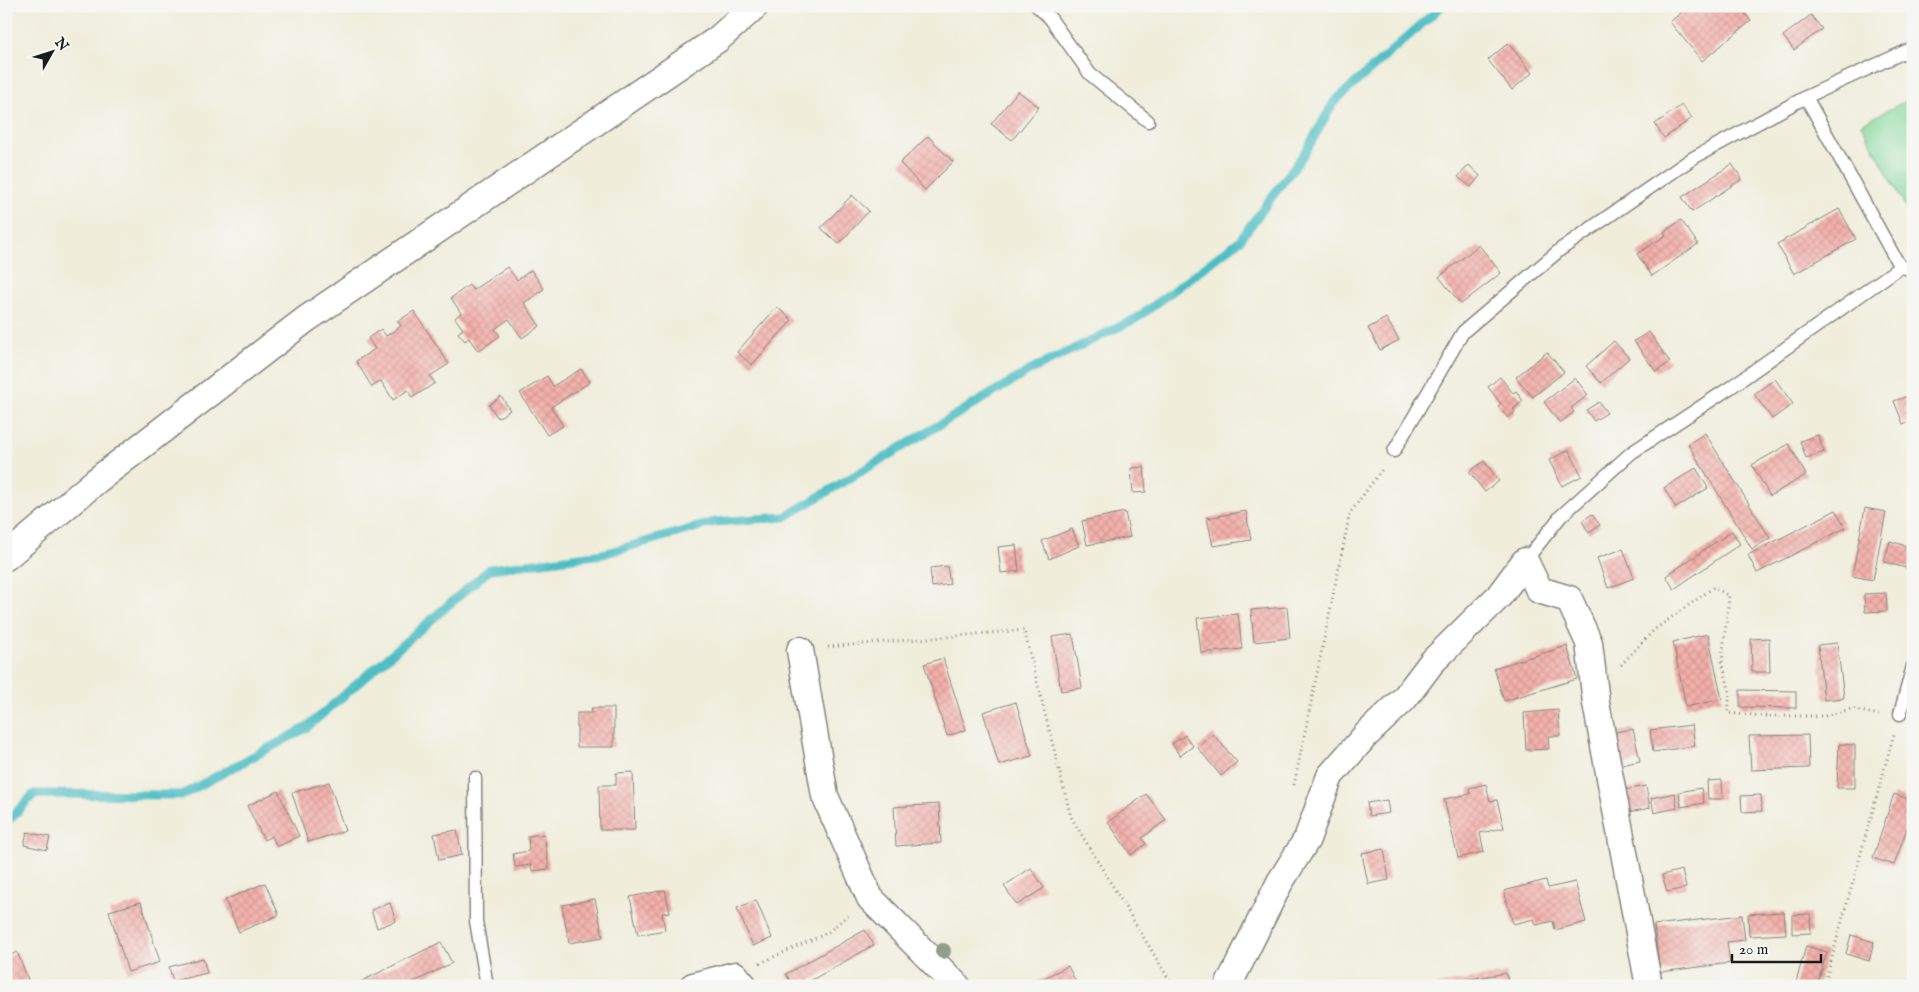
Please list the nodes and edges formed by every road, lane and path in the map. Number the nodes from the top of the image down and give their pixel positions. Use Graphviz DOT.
graph roads {
  1 [pos="755,6"];
  2 [pos="1038,6"];
  3 [pos="1913,48"];
  4 [pos="1806,97"];
  5 [pos="1148,120"];
  6 [pos="1906,268"];
  7 [pos="1394,451"];
  8 [pos="6,556"];
  9 [pos="1525,561"];
  10 [pos="800,650"];
  11 [pos="1913,666"];
  12 [pos="1619,667"];
  13 [pos="1900,714"];
  14 [pos="475,778"];
  15 [pos="1293,791"];
  16 [pos="870,898"];
  17 [pos="739,980"];
  18 [pos="486,986"];
  19 [pos="693,986"];
  20 [pos="957,986"];
  21 [pos="1173,986"];
  22 [pos="1228,986"];
  23 [pos="1649,986"];
  24 [pos="1824,986"];
  1 -- 8 [label="street"];
  2 -- 5 [label="lane"];
  3 -- 4 [label="lane"];
  4 -- 6 [label="lane"];
  4 -- 7 [label="lane"];
  6 -- 9 [label="lane"];
  7 -- 15 [label="path"];
  9 -- 22 [label="street"];
  9 -- 23 [label="street"];
  10 -- 16 [label="street"];
  10 -- 21 [label="path"];
  11 -- 13 [label="lane"];
  12 -- 13 [label="path"];
  13 -- 24 [label="path"];
  14 -- 18 [label="lane"];
  16 -- 17 [label="path"];
  16 -- 20 [label="street"];
  17 -- 19 [label="street"];
}
